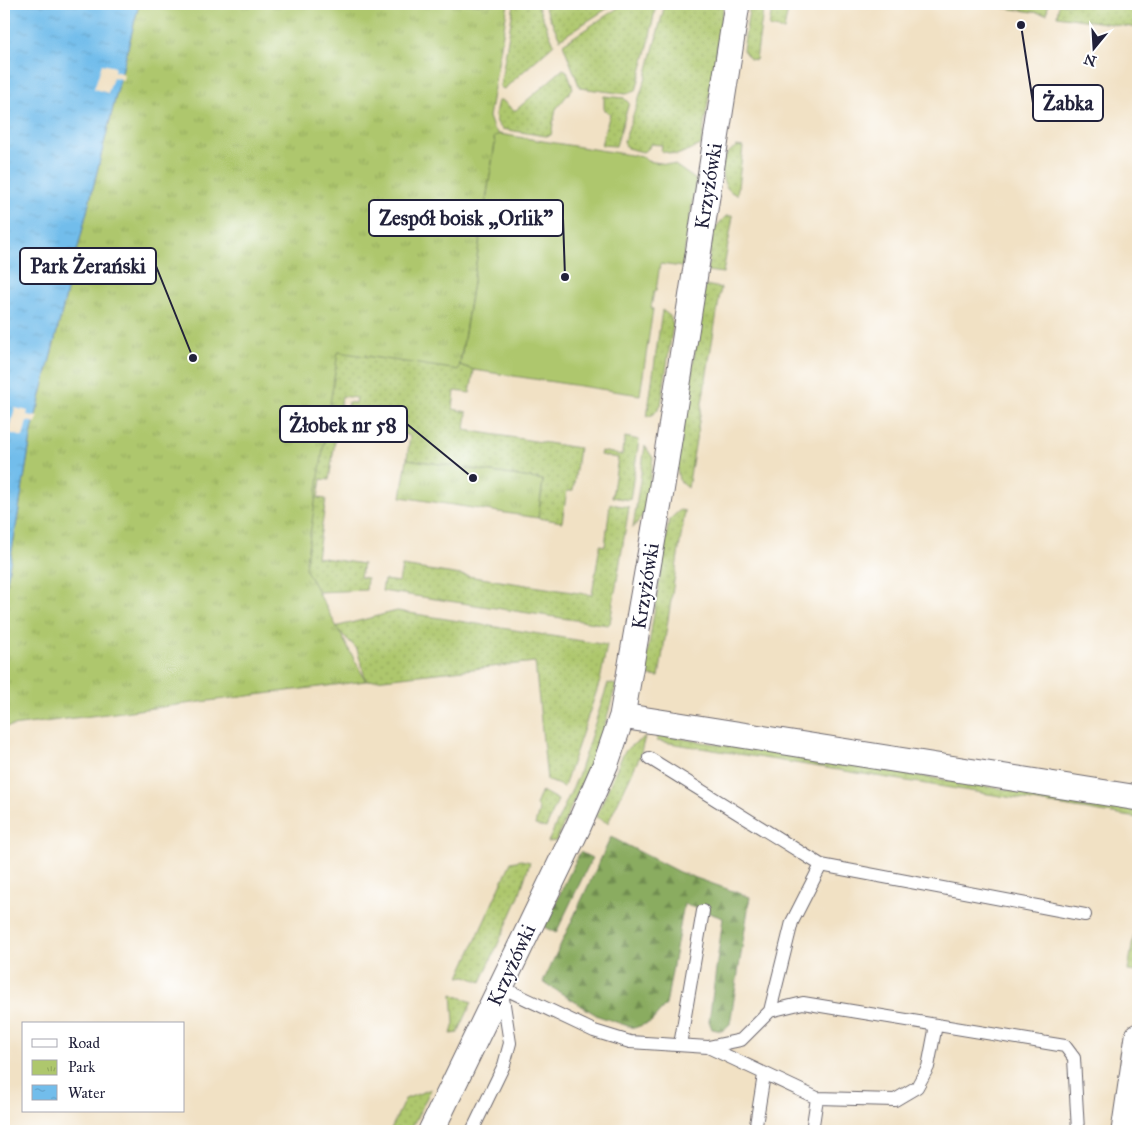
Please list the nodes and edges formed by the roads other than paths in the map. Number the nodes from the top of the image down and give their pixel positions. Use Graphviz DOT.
graph roads {
  1 [pos="737,4"];
  2 [pos="622,716"];
  3 [pos="649,758"];
  4 [pos="1138,798"];
  5 [pos="821,865"];
  6 [pos="702,911"];
  7 [pos="1085,915"];
  8 [pos="501,987"];
  9 [pos="770,1011"];
  10 [pos="936,1025"];
  11 [pos="1138,1036"];
  12 [pos="680,1045"];
  13 [pos="708,1048"];
  14 [pos="764,1075"];
  15 [pos="817,1098"];
  16 [pos="431,1131"];
  17 [pos="472,1131"];
  18 [pos="755,1131"];
  19 [pos="812,1131"];
  20 [pos="1078,1131"];
  21 [pos="1124,1131"];
  1 -- 2 [label="street, Krzyżówki"];
  2 -- 4 [label="street"];
  2 -- 8 [label="street, Krzyżówki"];
  3 -- 5 [label="lane"];
  5 -- 7 [label="lane"];
  5 -- 9 [label="lane"];
  6 -- 12 [label="lane"];
  8 -- 12 [label="lane"];
  8 -- 16 [label="street, Krzyżówki"];
  8 -- 17 [label="lane"];
  9 -- 10 [label="lane"];
  9 -- 13 [label="lane"];
  10 -- 15 [label="lane"];
  10 -- 20 [label="lane"];
  11 -- 21 [label="street"];
  12 -- 13 [label="lane"];
  13 -- 14 [label="lane"];
  14 -- 15 [label="lane"];
  14 -- 18 [label="lane"];
  15 -- 19 [label="lane"];
}
